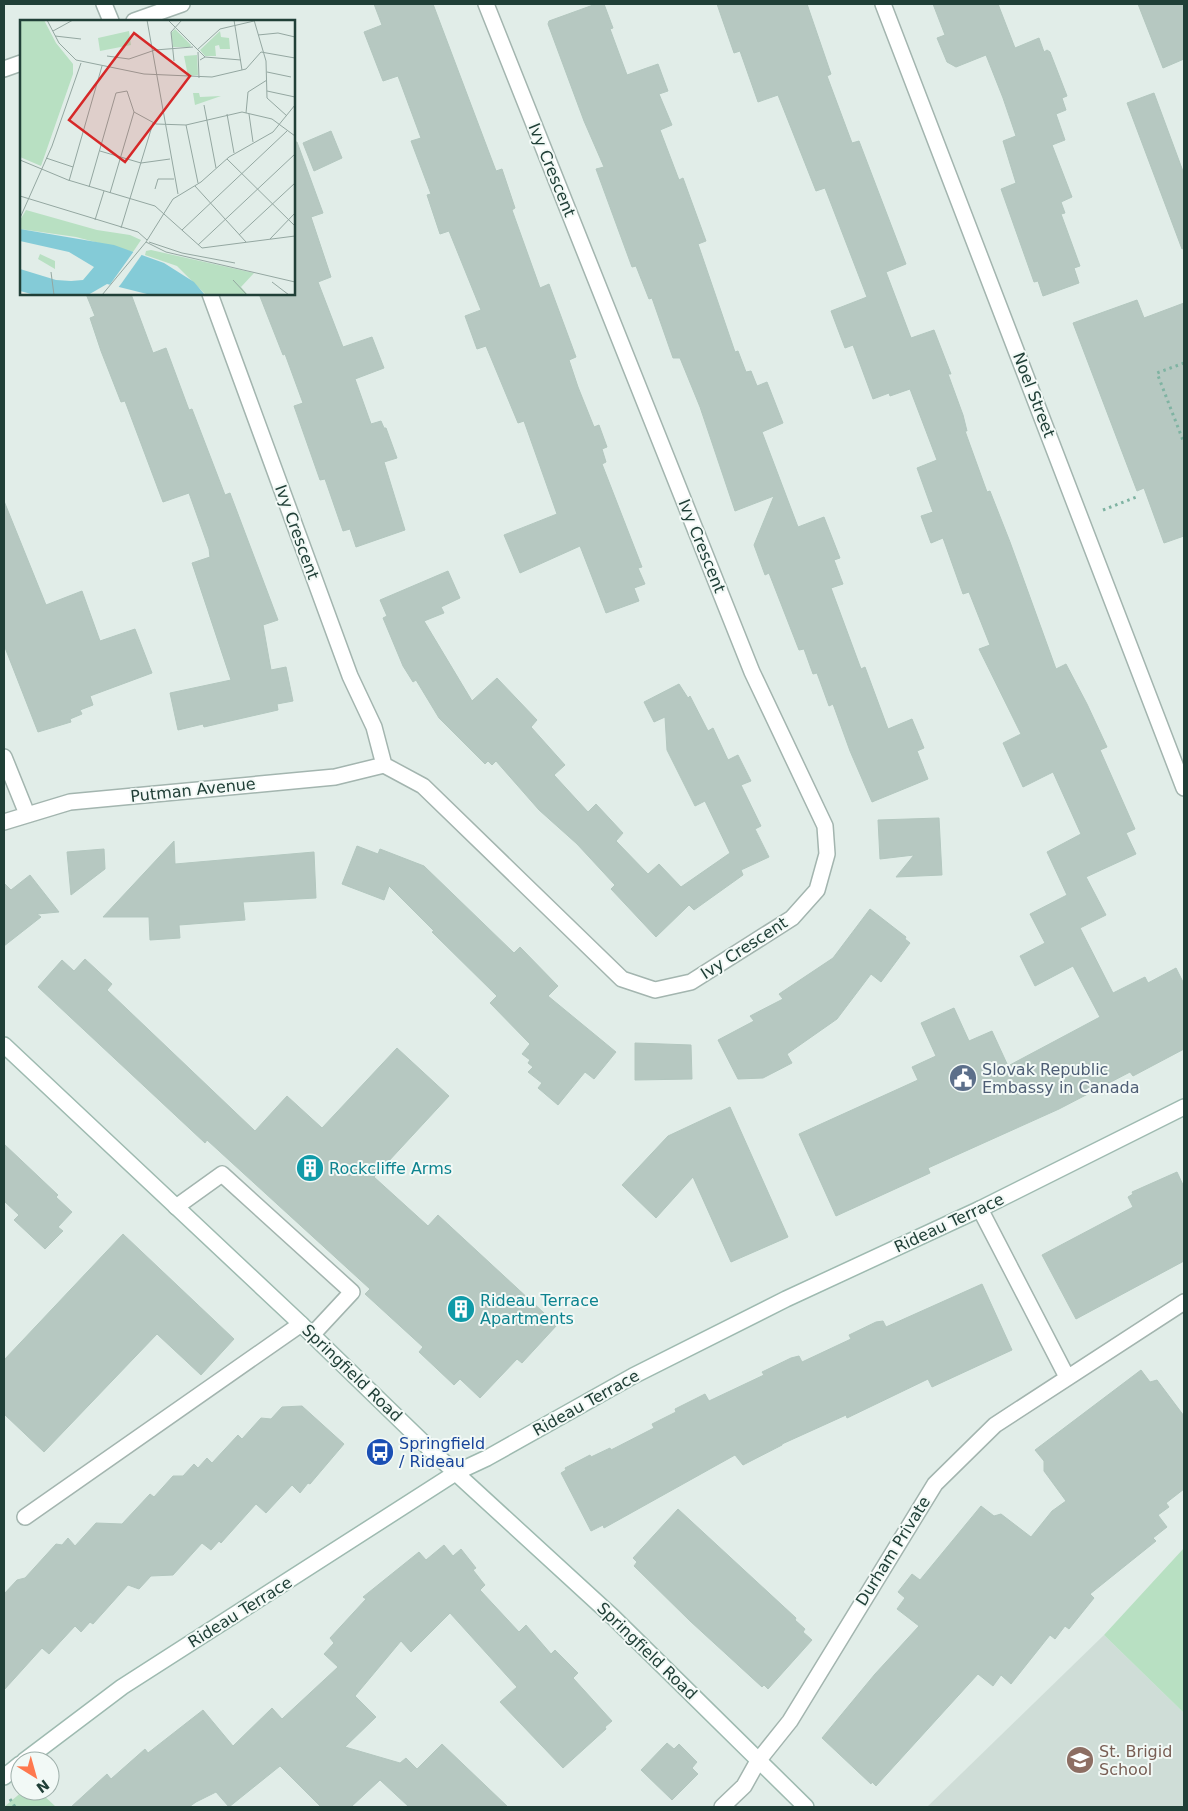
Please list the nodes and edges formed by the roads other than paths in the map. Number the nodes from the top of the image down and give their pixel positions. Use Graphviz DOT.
graph roads {
  1 [pos="104,4"];
  2 [pos="182,4"];
  3 [pos="486,4"];
  4 [pos="883,4"];
  5 [pos="111,20"];
  6 [pos="137,20"];
  7 [pos="20,63"];
  8 [pos="4,69"];
  9 [pos="210,295"];
  10 [pos="4,757"];
  11 [pos="384,765"];
  12 [pos="1184,788"];
  13 [pos="27,814"];
  14 [pos="4,822"];
  15 [pos="4,1045"];
  16 [pos="1184,1107"];
  17 [pos="176,1207"];
  18 [pos="980,1210"];
  19 [pos="1184,1302"];
  20 [pos="301,1324"];
  21 [pos="312,1335"];
  22 [pos="1067,1377"];
  23 [pos="457,1472"];
  24 [pos="25,1517"];
  25 [pos="37,1751"];
  26 [pos="758,1761"];
  27 [pos="722,1807"];
  28 [pos="806,1807"];
  1 -- 5 [label="street"];
  2 -- 6 [label="street"];
  3 -- 11 [label="street, Ivy Crescent"];
  4 -- 12 [label="street, Noel Street"];
  7 -- 8 [label="street"];
  9 -- 11 [label="street, Ivy Crescent"];
  10 -- 13 [label="street"];
  11 -- 13 [label="street, Putman Avenue"];
  13 -- 14 [label="street, Putman Avenue"];
  15 -- 17 [label="street, Springfield Road"];
  16 -- 18 [label="street, Rideau Terrace"];
  17 -- 20 [label="street, Springfield Road"];
  17 -- 21 [label="street"];
  18 -- 22 [label="street"];
  18 -- 23 [label="street, Rideau Terrace"];
  19 -- 22 [label="street, Durham Private"];
  20 -- 21 [label="street, Springfield Road"];
  20 -- 24 [label="street"];
  21 -- 23 [label="street, Springfield Road"];
  22 -- 26 [label="street, Durham Private"];
  23 -- 25 [label="street, Rideau Terrace"];
  23 -- 26 [label="street, Springfield Road"];
  26 -- 27 [label="street, Durham Private"];
  26 -- 28 [label="street, Springfield Road"];
}
